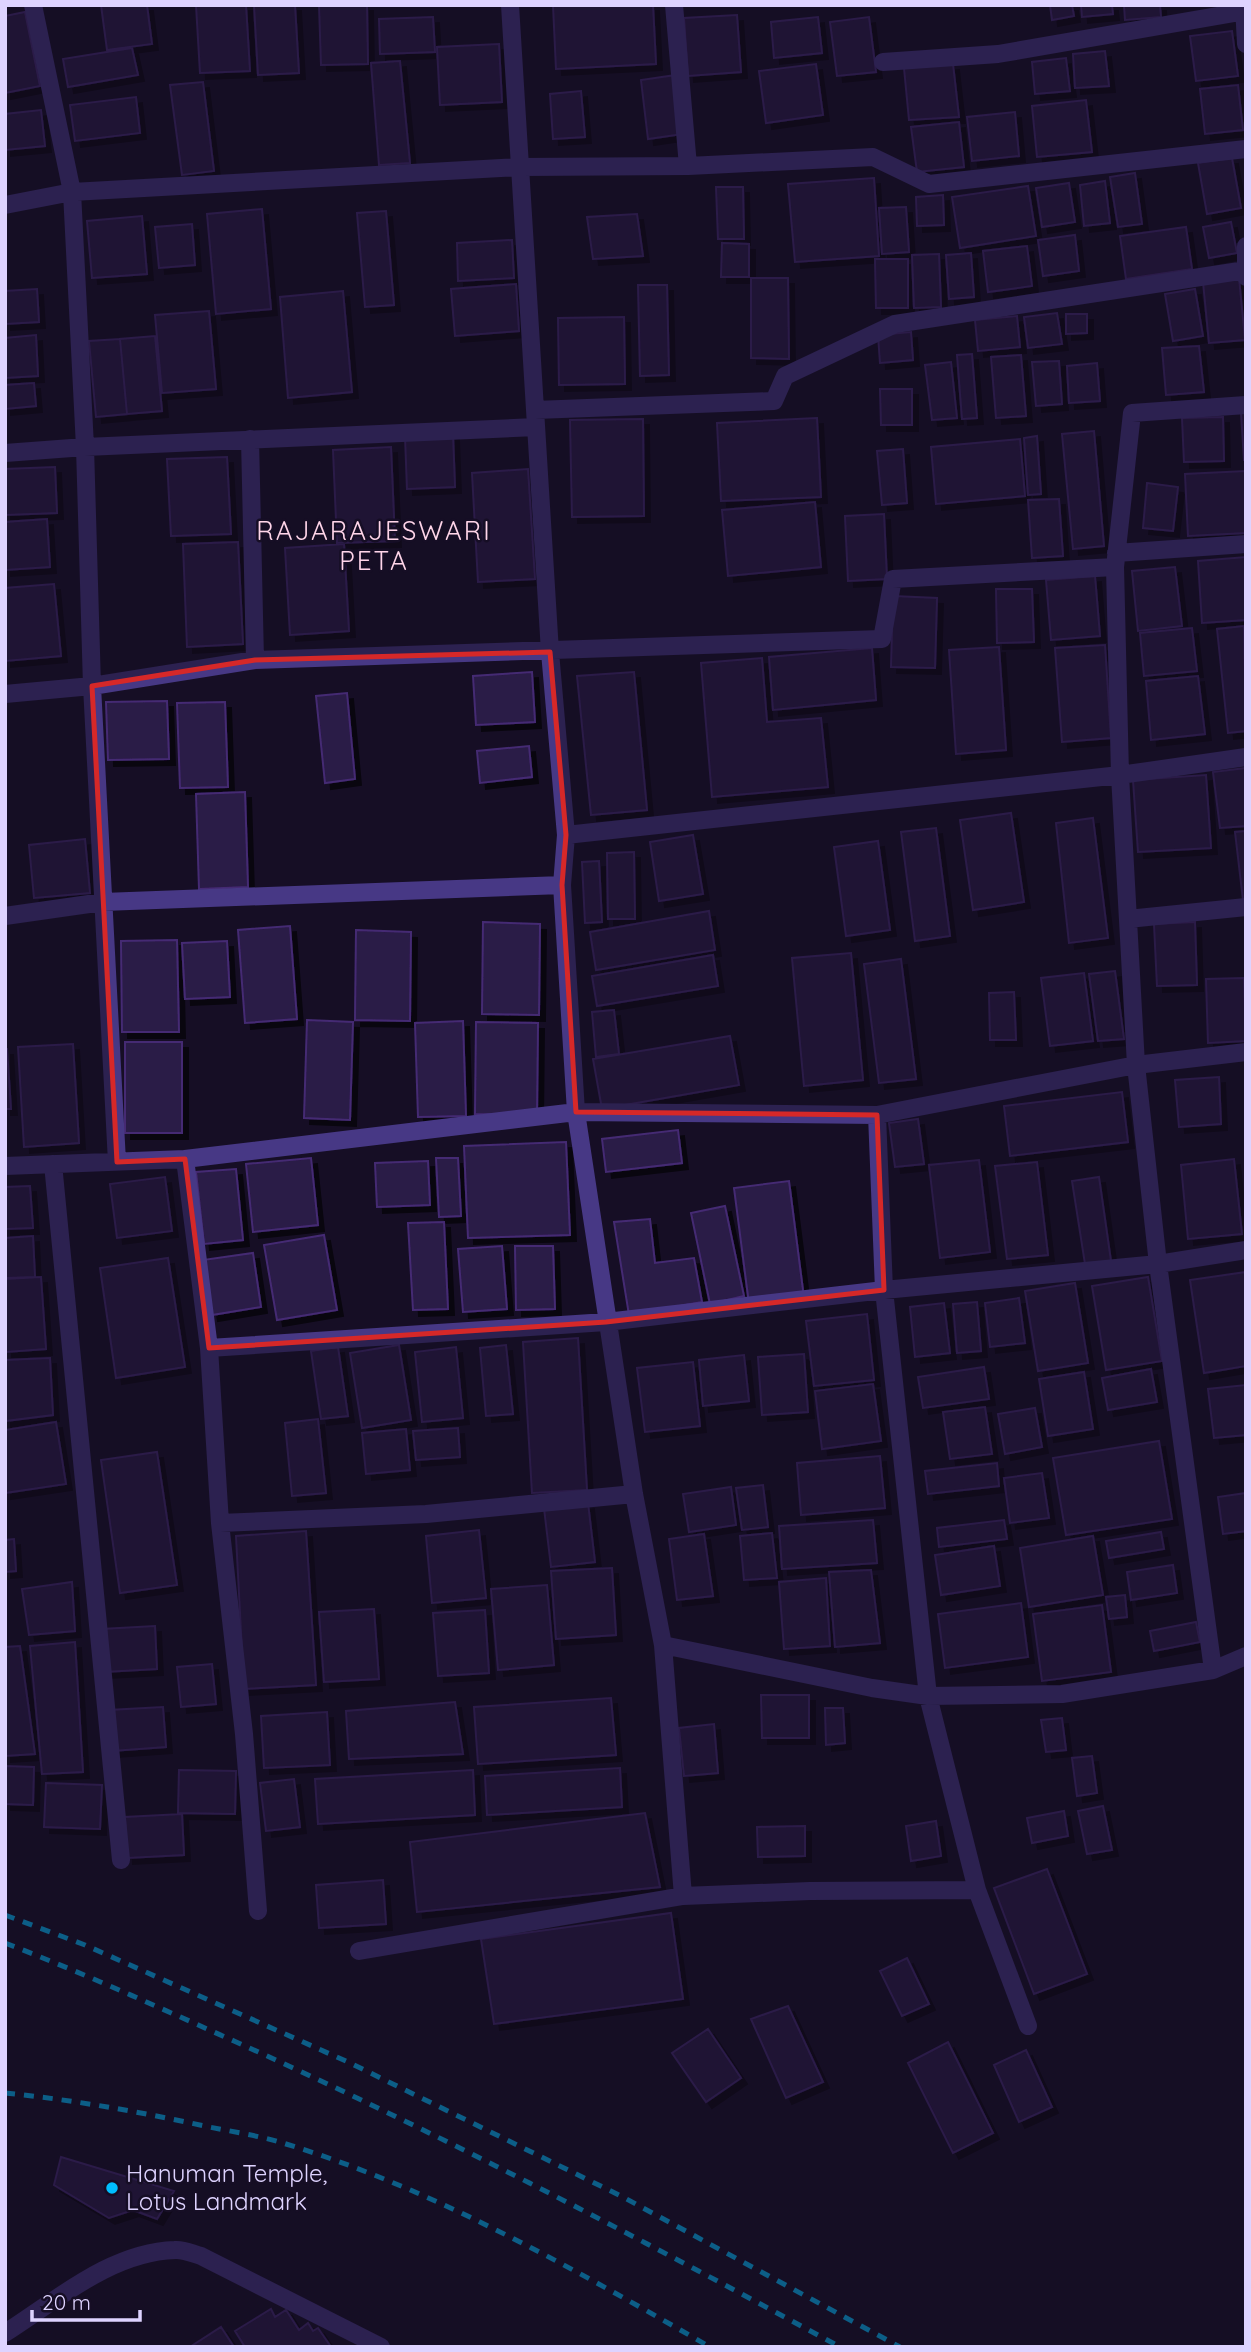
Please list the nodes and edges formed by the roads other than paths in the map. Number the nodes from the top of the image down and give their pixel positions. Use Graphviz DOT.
graph roads {
  1 [pos="510,5"];
  2 [pos="674,5"];
  3 [pos="36,6"];
  4 [pos="1245,9"];
  5 [pos="1246,44"];
  6 [pos="883,62"];
  7 [pos="1246,149"];
  8 [pos="688,166"];
  9 [pos="520,167"];
  10 [pos="72,191"];
  11 [pos="5,205"];
  12 [pos="1246,246"];
  13 [pos="1245,272"];
  14 [pos="1246,405"];
  15 [pos="536,418"];
  16 [pos="250,439"];
  17 [pos="85,447"];
  18 [pos="5,453"];
  19 [pos="1246,544"];
  20 [pos="1116,560"];
  21 [pos="550,652"];
  22 [pos="255,660"];
  23 [pos="92,686"];
  24 [pos="5,694"];
  25 [pos="1246,757"];
  26 [pos="1120,775"];
  27 [pos="566,835"];
  28 [pos="562,885"];
  29 [pos="103,902"];
  30 [pos="1246,907"];
  31 [pos="5,916"];
  32 [pos="1128,919"];
  33 [pos="1246,1052"];
  34 [pos="1136,1065"];
  35 [pos="576,1112"];
  36 [pos="877,1115"];
  37 [pos="185,1159"];
  38 [pos="117,1161"];
  39 [pos="53,1164"];
  40 [pos="5,1166"];
  41 [pos="1246,1250"];
  42 [pos="1158,1264"];
  43 [pos="884,1290"];
  44 [pos="606,1322"];
  45 [pos="209,1348"];
  46 [pos="634,1494"];
  47 [pos="220,1523"];
  48 [pos="663,1645"];
  49 [pos="1246,1656"];
  50 [pos="1213,1670"];
  51 [pos="928,1696"];
  52 [pos="121,1860"];
  53 [pos="977,1890"];
  54 [pos="683,1896"];
  55 [pos="258,1911"];
  56 [pos="359,1951"];
  57 [pos="1028,2026"];
  58 [pos="5,2333"];
  59 [pos="381,2347"];
  1 -- 9 [label="street"];
  2 -- 8 [label="street"];
  3 -- 10 [label="street"];
  4 -- 5 [label="street"];
  4 -- 6 [label="street"];
  7 -- 8 [label="street"];
  8 -- 9 [label="street"];
  9 -- 10 [label="street"];
  9 -- 15 [label="street"];
  10 -- 11 [label="street"];
  10 -- 17 [label="street"];
  12 -- 13 [label="street"];
  13 -- 15 [label="street"];
  14 -- 20 [label="street"];
  15 -- 16 [label="street"];
  15 -- 21 [label="street"];
  16 -- 17 [label="street"];
  16 -- 22 [label="street"];
  17 -- 18 [label="street"];
  17 -- 23 [label="street"];
  19 -- 20 [label="street"];
  20 -- 21 [label="street"];
  20 -- 26 [label="street"];
  21 -- 22 [label="street"];
  21 -- 27 [label="street"];
  22 -- 23 [label="street"];
  23 -- 24 [label="street"];
  23 -- 29 [label="street"];
  25 -- 26 [label="street"];
  26 -- 27 [label="street"];
  26 -- 32 [label="street"];
  27 -- 28 [label="street"];
  28 -- 29 [label="street"];
  28 -- 35 [label="street"];
  29 -- 31 [label="street"];
  29 -- 38 [label="street"];
  30 -- 32 [label="street"];
  32 -- 34 [label="street"];
  33 -- 34 [label="street"];
  34 -- 36 [label="street"];
  34 -- 42 [label="street"];
  35 -- 36 [label="street"];
  35 -- 37 [label="street"];
  35 -- 44 [label="street"];
  36 -- 43 [label="street"];
  37 -- 38 [label="street"];
  37 -- 45 [label="street"];
  38 -- 39 [label="street"];
  39 -- 40 [label="street"];
  39 -- 52 [label="street"];
  41 -- 42 [label="street"];
  42 -- 43 [label="street"];
  42 -- 50 [label="street"];
  43 -- 44 [label="street"];
  43 -- 51 [label="street"];
  44 -- 45 [label="street"];
  44 -- 46 [label="street"];
  45 -- 47 [label="street"];
  46 -- 47 [label="street"];
  46 -- 48 [label="street"];
  47 -- 55 [label="street"];
  48 -- 51 [label="street"];
  48 -- 54 [label="street"];
  49 -- 50 [label="street"];
  50 -- 51 [label="street"];
  51 -- 53 [label="street"];
  53 -- 54 [label="street"];
  53 -- 57 [label="street"];
  54 -- 56 [label="street"];
  58 -- 59 [label="street"];
}
